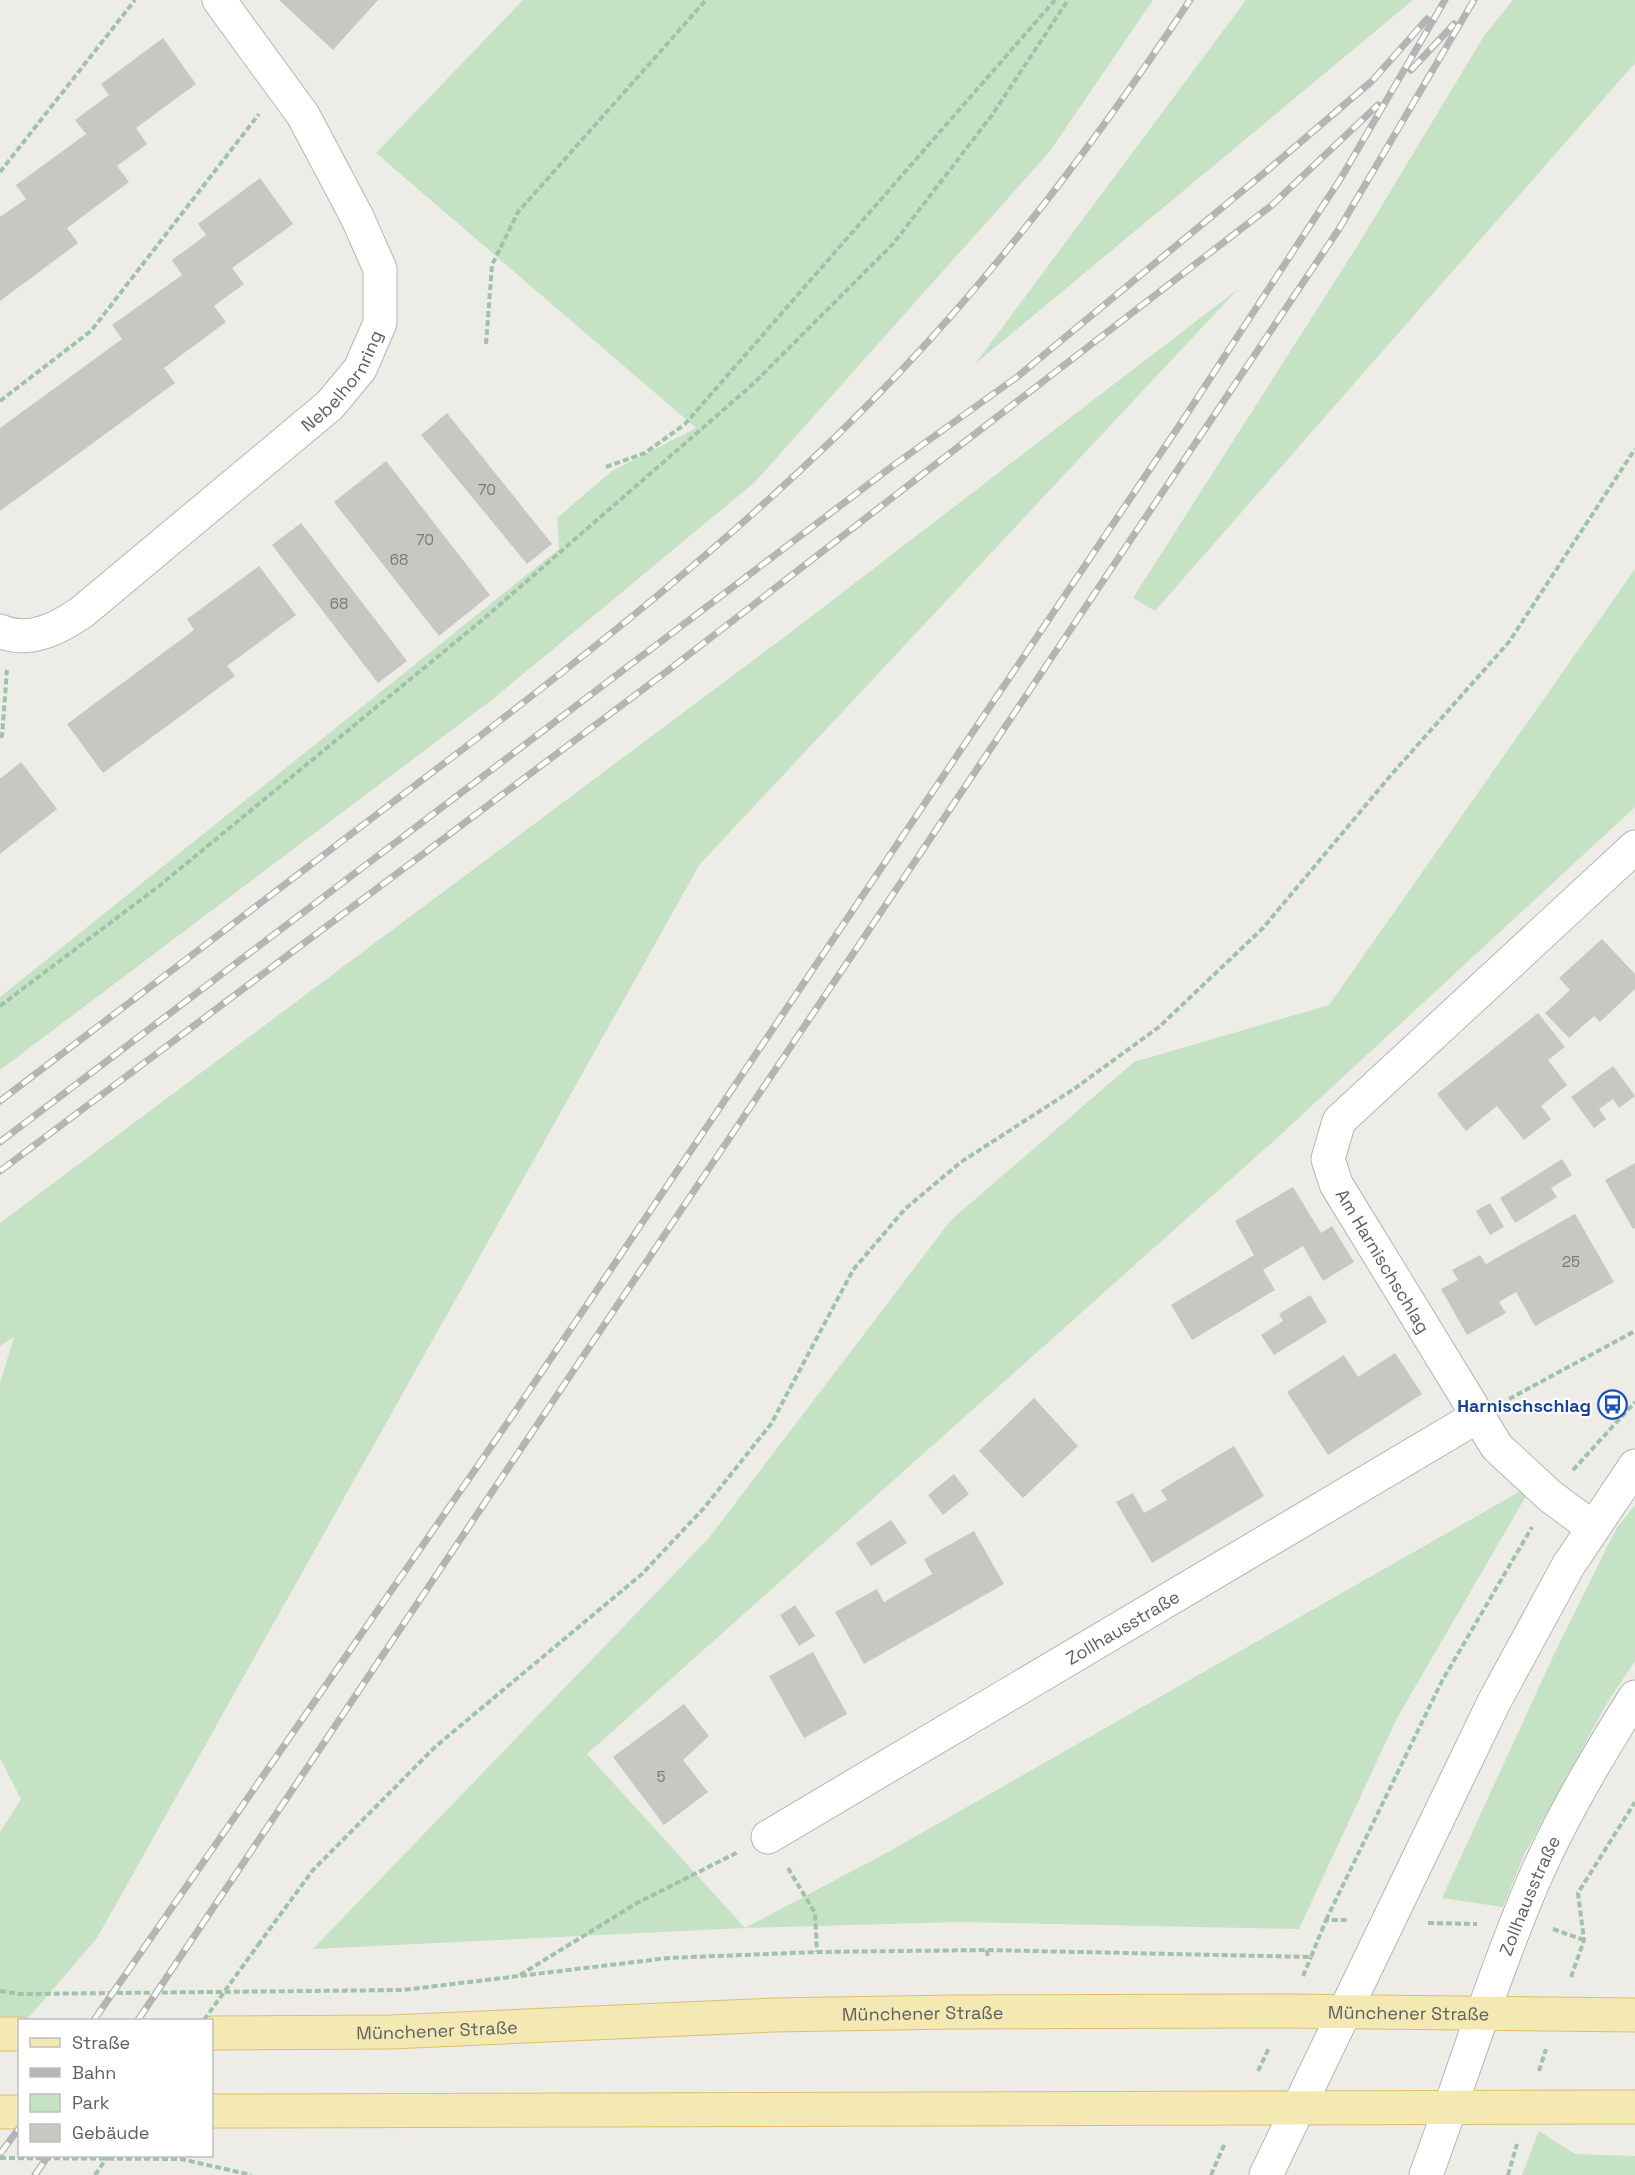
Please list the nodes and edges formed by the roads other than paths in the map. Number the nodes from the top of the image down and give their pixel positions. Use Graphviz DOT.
graph roads {
  1 [pos="219,0"];
  2 [pos="5,633"];
  3 [pos="1635,847"];
  4 [pos="1478,1416"];
  5 [pos="1635,1466"];
  6 [pos="1593,1528"];
  7 [pos="1635,1697"];
  8 [pos="768,1837"];
  9 [pos="1345,2013"];
  10 [pos="1483,2014"];
  11 [pos="1635,2015"];
  12 [pos="213,2033"];
  13 [pos="0,2034"];
  14 [pos="18,2034"];
  15 [pos="1450,2107"];
  16 [pos="1635,2107"];
  17 [pos="1299,2108"];
  18 [pos="213,2111"];
  19 [pos="0,2112"];
  20 [pos="18,2112"];
  21 [pos="1266,2175"];
  22 [pos="1426,2175"];
  1 -- 2 [label="street, Nebelhornring"];
  3 -- 4 [label="street, Am Harnischschlag"];
  4 -- 6 [label="street, Am Harnischschlag"];
  4 -- 8 [label="street, Zollhausstraße"];
  5 -- 6 [label="street"];
  6 -- 9 [label="street"];
  7 -- 10 [label="street, Zollhausstraße"];
  9 -- 10 [label="main road, Münchener Straße"];
  9 -- 12 [label="main road, Münchener Straße"];
  9 -- 17 [label="street"];
  10 -- 11 [label="main road, Münchener Straße"];
  10 -- 15 [label="street, Zollhausstraße"];
  13 -- 14 [label="main road"];
  15 -- 16 [label="main road"];
  15 -- 17 [label="main road"];
  15 -- 22 [label="street, Zollhausstraße"];
  17 -- 18 [label="main road"];
  17 -- 21 [label="street"];
  19 -- 20 [label="main road"];
}
